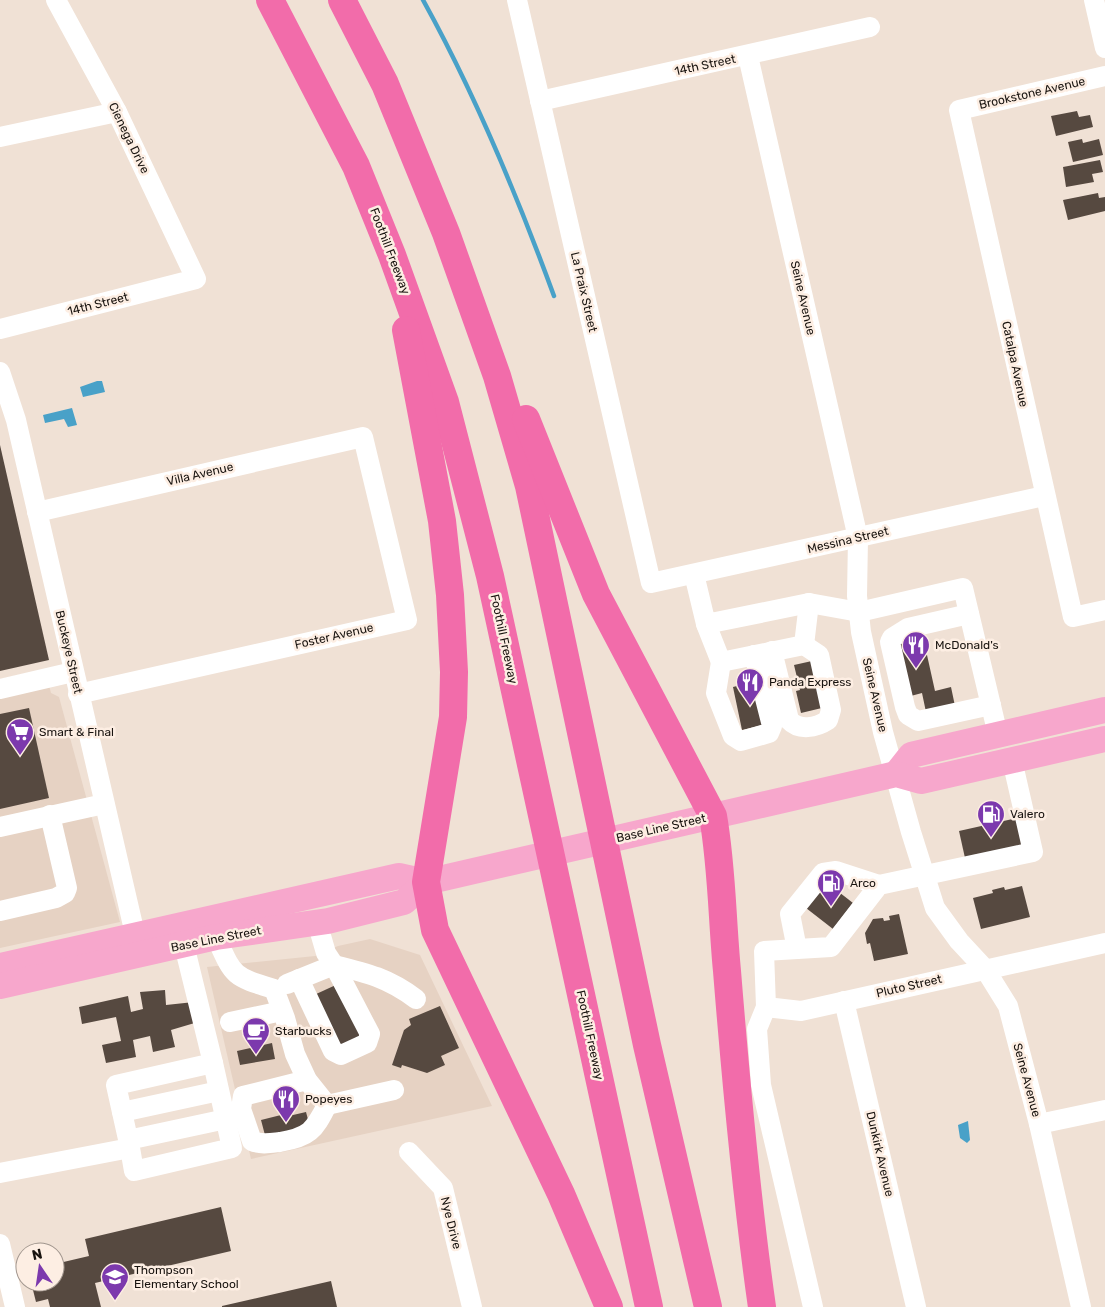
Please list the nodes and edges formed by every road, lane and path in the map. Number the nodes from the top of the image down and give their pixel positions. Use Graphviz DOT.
graph roads {
  1 [pos="56,0"];
  2 [pos="270,0"];
  3 [pos="342,0"];
  4 [pos="517,0"];
  5 [pos="1094,0"];
  6 [pos="870,28"];
  7 [pos="1105,48"];
  8 [pos="748,56"];
  9 [pos="1105,76"];
  10 [pos="385,84"];
  11 [pos="540,101"];
  12 [pos="959,110"];
  13 [pos="117,112"];
  14 [pos="0,138"];
  15 [pos="392,255"];
  16 [pos="196,279"];
  17 [pos="0,329"];
  18 [pos="0,372"];
  19 [pos="363,437"];
  20 [pos="1044,496"];
  21 [pos="37,512"];
  22 [pos="858,538"];
  23 [pos="694,574"];
  24 [pos="651,583"];
  25 [pos="809,603"];
  26 [pos="969,610"];
  27 [pos="1105,610"];
  28 [pos="859,612"];
  29 [pos="706,624"];
  30 [pos="804,644"];
  31 [pos="763,653"];
  32 [pos="721,662"];
  33 [pos="73,672"];
  34 [pos="0,689"];
  35 [pos="78,694"];
  36 [pos="991,705"];
  37 [pos="1105,710"];
  38 [pos="998,735"];
  39 [pos="1105,739"];
  40 [pos="1012,760"];
  41 [pos="896,774"];
  42 [pos="104,804"];
  43 [pos="50,816"];
  44 [pos="713,816"];
  45 [pos="0,827"];
  46 [pos="924,877"];
  47 [pos="426,882"];
  48 [pos="879,885"];
  49 [pos="0,911"];
  50 [pos="317,922"];
  51 [pos="214,927"];
  52 [pos="135,934"];
  53 [pos="1105,943"];
  54 [pos="184,945"];
  55 [pos="797,950"];
  56 [pos="334,965"];
  57 [pos="0,966"];
  58 [pos="985,969"];
  59 [pos="59,973"];
  60 [pos="299,979"];
  61 [pos="0,986"];
  62 [pos="274,989"];
  63 [pos="416,999"];
  64 [pos="844,1001"];
  65 [pos="766,1007"];
  66 [pos="282,1011"];
  67 [pos="230,1022"];
  68 [pos="213,1063"];
  69 [pos="308,1080"];
  70 [pos="394,1090"];
  71 [pos="219,1091"];
  72 [pos="327,1105"];
  73 [pos="1105,1110"];
  74 [pos="122,1112"];
  75 [pos="226,1119"];
  76 [pos="1039,1124"];
  77 [pos="129,1144"];
  78 [pos="409,1152"];
  79 [pos="0,1173"];
  80 [pos="0,1244"];
  81 [pos="15,1307"];
  82 [pos="472,1307"];
  83 [pos="609,1307"];
  84 [pos="649,1307"];
  85 [pos="708,1307"];
  86 [pos="762,1307"];
  87 [pos="813,1307"];
  88 [pos="916,1307"];
  89 [pos="1081,1307"];
  1 -- 13 [label="street, Cienega Drive"];
  2 -- 15 [label="highway, Foothill Freeway"];
  3 -- 10 [label="highway"];
  4 -- 11 [label="street, La Praix Street"];
  5 -- 7 [label="street"];
  6 -- 8 [label="street, 14th Street"];
  8 -- 11 [label="street, 14th Street"];
  8 -- 22 [label="street, Seine Avenue"];
  9 -- 12 [label="street, Brookstone Avenue"];
  10 -- 44 [label="highway"];
  10 -- 85 [label="highway"];
  11 -- 24 [label="street, La Praix Street"];
  12 -- 20 [label="street, Catalpa Avenue"];
  13 -- 14 [label="street"];
  13 -- 16 [label="street, Cienega Drive"];
  15 -- 47 [label="highway"];
  15 -- 84 [label="highway, Foothill Freeway"];
  16 -- 17 [label="street, 14th Street"];
  18 -- 21 [label="street, Buckeye Street"];
  19 -- 21 [label="street, Villa Avenue"];
  19 -- 35 [label="street, Foster Avenue"];
  20 -- 22 [label="street, Messina Street"];
  20 -- 27 [label="street, Catalpa Avenue"];
  21 -- 33 [label="street, Buckeye Street"];
  22 -- 23 [label="street, Messina Street"];
  22 -- 28 [label="street, Seine Avenue"];
  23 -- 24 [label="street, Messina Street"];
  23 -- 29 [label="street"];
  25 -- 28 [label="street"];
  25 -- 29 [label="street"];
  25 -- 30 [label="street"];
  26 -- 28 [label="street"];
  26 -- 36 [label="street"];
  26 -- 36 [label="street"];
  28 -- 41 [label="street, Seine Avenue"];
  29 -- 32 [label="street"];
  30 -- 31 [label="street"];
  30 -- 31 [label="street"];
  31 -- 32 [label="street"];
  31 -- 32 [label="street"];
  33 -- 34 [label="street"];
  33 -- 35 [label="street, Buckeye Street"];
  35 -- 42 [label="street, Buckeye Street"];
  36 -- 38 [label="street"];
  37 -- 38 [label="main road"];
  38 -- 41 [label="main road"];
  39 -- 40 [label="main road, Base Line Street"];
  40 -- 41 [label="main road, Base Line Street"];
  40 -- 46 [label="street"];
  41 -- 44 [label="main road, Base Line Street"];
  41 -- 46 [label="street, Seine Avenue"];
  42 -- 43 [label="street"];
  42 -- 52 [label="street, Buckeye Street"];
  43 -- 45 [label="street"];
  43 -- 49 [label="street"];
  44 -- 47 [label="main road, Base Line Street"];
  44 -- 86 [label="highway"];
  46 -- 48 [label="street"];
  46 -- 58 [label="street, Seine Avenue"];
  47 -- 50 [label="main road, Base Line Street"];
  47 -- 51 [label="main road, Base Line Street"];
  47 -- 83 [label="highway"];
  48 -- 55 [label="street"];
  48 -- 55 [label="street"];
  50 -- 51 [label="main road, Base Line Street"];
  50 -- 56 [label="street"];
  51 -- 52 [label="main road, Base Line Street"];
  51 -- 54 [label="main road, Base Line Street"];
  51 -- 62 [label="street"];
  52 -- 57 [label="main road, Base Line Street"];
  52 -- 59 [label="main road"];
  53 -- 58 [label="street, Pluto Street"];
  54 -- 59 [label="main road, Base Line Street"];
  54 -- 68 [label="street"];
  55 -- 65 [label="street"];
  56 -- 60 [label="street"];
  56 -- 60 [label="street"];
  56 -- 63 [label="street"];
  58 -- 64 [label="street, Pluto Street"];
  58 -- 76 [label="street, Seine Avenue"];
  59 -- 61 [label="main road, Base Line Street"];
  60 -- 62 [label="street"];
  62 -- 66 [label="street"];
  64 -- 65 [label="street, Pluto Street"];
  64 -- 88 [label="street, Dunkirk Avenue"];
  65 -- 87 [label="street"];
  66 -- 67 [label="street"];
  66 -- 69 [label="street"];
  68 -- 71 [label="street"];
  68 -- 74 [label="street"];
  69 -- 72 [label="street"];
  69 -- 72 [label="street"];
  70 -- 72 [label="street"];
  71 -- 74 [label="street"];
  71 -- 75 [label="street"];
  73 -- 76 [label="street"];
  74 -- 77 [label="street"];
  75 -- 77 [label="street"];
  75 -- 77 [label="street"];
  76 -- 89 [label="street, Seine Avenue"];
  77 -- 79 [label="street"];
  78 -- 82 [label="street, Nye Drive"];
  80 -- 81 [label="street"];
}
